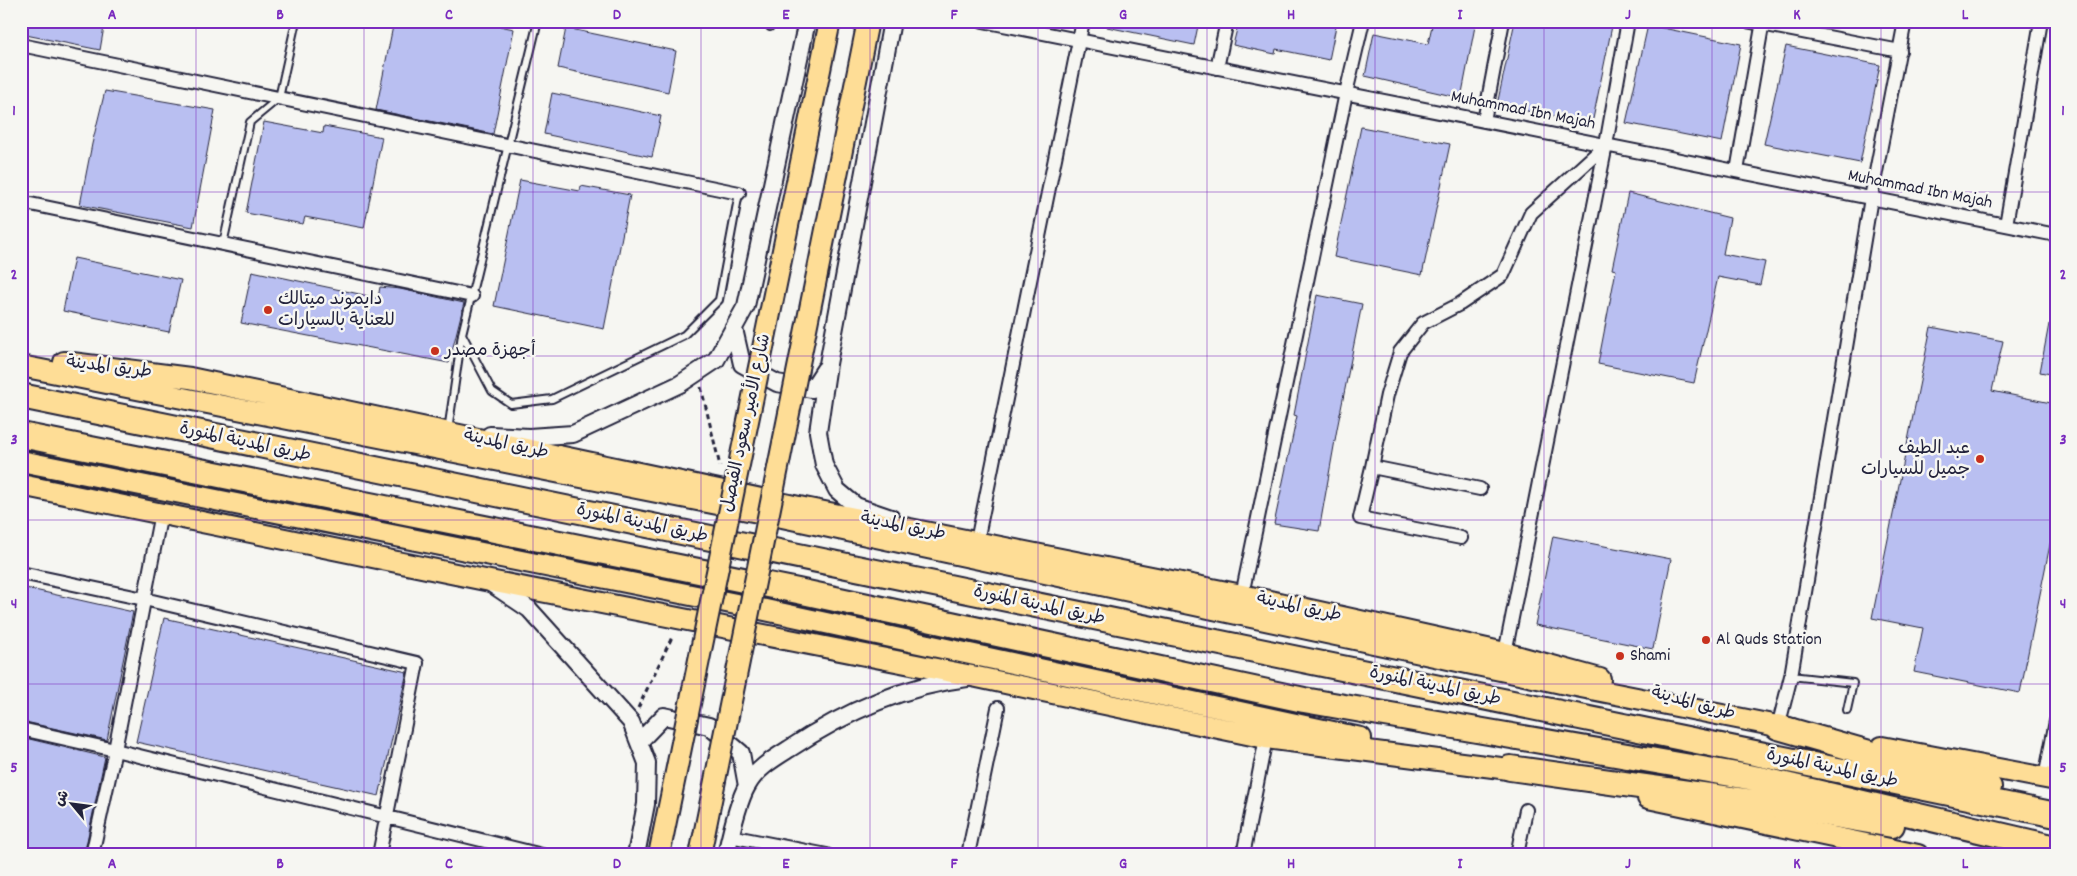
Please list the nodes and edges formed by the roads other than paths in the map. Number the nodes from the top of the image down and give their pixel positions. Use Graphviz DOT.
graph roads {
  1 [pos="296,21"];
  2 [pos="538,21"];
  3 [pos="807,21"];
  4 [pos="830,21"];
  5 [pos="868,21"];
  6 [pos="892,21"];
  7 [pos="983,21"];
  8 [pos="1083,21"];
  9 [pos="1227,21"];
  10 [pos="1363,21"];
  11 [pos="1503,21"];
  12 [pos="1628,21"];
  13 [pos="1746,21"];
  14 [pos="1905,21"];
  15 [pos="2041,21"];
  16 [pos="1763,23"];
  17 [pos="1079,40"];
  18 [pos="21,45"];
  19 [pos="1900,51"];
  20 [pos="1217,68"];
  21 [pos="1346,94"];
  22 [pos="279,98"];
  23 [pos="1484,121"];
  24 [pos="1606,145"];
  25 [pos="508,146"];
  26 [pos="1737,171"];
  27 [pos="739,193"];
  28 [pos="1871,198"];
  29 [pos="21,202"];
  30 [pos="2006,225"];
  31 [pos="2056,234"];
  32 [pos="223,244"];
  33 [pos="472,296"];
  34 [pos="734,329"];
  35 [pos="462,334"];
  36 [pos="21,357"];
  37 [pos="828,364"];
  38 [pos="21,366"];
  39 [pos="21,396"];
  40 [pos="447,432"];
  41 [pos="21,435"];
  42 [pos="21,461"];
  43 [pos="1372,467"];
  44 [pos="21,485"];
  45 [pos="1480,489"];
  46 [pos="729,507"];
  47 [pos="161,513"];
  48 [pos="768,514"];
  49 [pos="1462,538"];
  50 [pos="977,541"];
  51 [pos="21,573"];
  52 [pos="486,580"];
  53 [pos="1242,595"];
  54 [pos="144,599"];
  55 [pos="710,600"];
  56 [pos="751,608"];
  57 [pos="1505,653"];
  58 [pos="1791,676"];
  59 [pos="977,677"];
  60 [pos="998,708"];
  61 [pos="1847,710"];
  62 [pos="2056,721"];
  63 [pos="1778,727"];
  64 [pos="21,729"];
  65 [pos="1266,738"];
  66 [pos="639,742"];
  67 [pos="116,750"];
  68 [pos="1510,768"];
  69 [pos="2050,779"];
  70 [pos="746,786"];
  71 [pos="2056,806"];
  72 [pos="1526,810"];
  73 [pos="2056,815"];
  74 [pos="387,816"];
  75 [pos="730,836"];
  76 [pos="2056,848"];
  77 [pos="2056,854"];
  78 [pos="92,855"];
  79 [pos="379,855"];
  80 [pos="542,855"];
  81 [pos="636,855"];
  82 [pos="659,855"];
  83 [pos="700,855"];
  84 [pos="726,855"];
  85 [pos="827,855"];
  86 [pos="968,855"];
  87 [pos="1243,855"];
  88 [pos="1517,855"];
  89 [pos="1918,855"];
  1 -- 22 [label="lane"];
  2 -- 25 [label="lane"];
  3 -- 34 [label="street"];
  4 -- 46 [label="main road, شارع الأمير سعود الفيصل, bridge"];
  5 -- 48 [label="main road, bridge"];
  6 -- 37 [label="street"];
  7 -- 17 [label="street, Muhammad Ibn Majah"];
  8 -- 17 [label="street"];
  9 -- 20 [label="street"];
  10 -- 21 [label="street"];
  11 -- 23 [label="street"];
  12 -- 24 [label="street"];
  13 -- 16 [label="street"];
  14 -- 19 [label="street"];
  15 -- 30 [label="street"];
  16 -- 19 [label="street"];
  16 -- 26 [label="street"];
  17 -- 20 [label="street, Muhammad Ibn Majah"];
  17 -- 50 [label="street"];
  18 -- 22 [label="street"];
  19 -- 28 [label="street"];
  20 -- 21 [label="street, Muhammad Ibn Majah"];
  21 -- 23 [label="street, Muhammad Ibn Majah"];
  21 -- 53 [label="street"];
  22 -- 25 [label="street"];
  22 -- 32 [label="lane"];
  23 -- 24 [label="street, Muhammad Ibn Majah"];
  24 -- 26 [label="street, Muhammad Ibn Majah"];
  24 -- 43 [label="street"];
  24 -- 57 [label="street"];
  25 -- 27 [label="street"];
  25 -- 33 [label="lane"];
  26 -- 28 [label="street, Muhammad Ibn Majah"];
  27 -- 35 [label="lane"];
  28 -- 30 [label="street, Muhammad Ibn Majah"];
  28 -- 58 [label="street"];
  29 -- 32 [label="street"];
  30 -- 31 [label="street, Muhammad Ibn Majah"];
  32 -- 33 [label="street"];
  33 -- 35 [label="lane"];
  34 -- 37 [label="street"];
  34 -- 40 [label="street"];
  35 -- 40 [label="lane"];
  36 -- 40 [label="main road, طريق المدينة"];
  37 -- 50 [label="street"];
  38 -- 46 [label="main road, طريق المدينة"];
  39 -- 73 [label="highway, طريق المدينة المنورة"];
  40 -- 50 [label="main road, طريق المدينة"];
  41 -- 76 [label="highway, طريق المدينة المنورة"];
  42 -- 55 [label="main road"];
  43 -- 45 [label="street"];
  43 -- 49 [label="street"];
  44 -- 47 [label="main road"];
  46 -- 48 [label="main road, طريق المدينة"];
  46 -- 55 [label="main road, شارع الأمير سعود الفيصل, bridge"];
  47 -- 52 [label="main road"];
  47 -- 54 [label="street"];
  48 -- 56 [label="main road, bridge"];
  48 -- 63 [label="main road, طريق المدينة"];
  50 -- 53 [label="main road, طريق المدينة"];
  51 -- 54 [label="street"];
  52 -- 59 [label="main road"];
  52 -- 66 [label="street"];
  53 -- 57 [label="main road, طريق المدينة"];
  54 -- 67 [label="street"];
  54 -- 74 [label="street"];
  55 -- 56 [label="main road"];
  55 -- 82 [label="main road, شارع الأمير سعود الفيصل, bridge"];
  56 -- 68 [label="main road"];
  56 -- 83 [label="main road, bridge"];
  57 -- 63 [label="main road, طريق المدينة"];
  58 -- 61 [label="lane"];
  58 -- 63 [label="street"];
  59 -- 65 [label="main road"];
  59 -- 70 [label="street"];
  60 -- 86 [label="street"];
  62 -- 69 [label="street"];
  63 -- 69 [label="main road, طريق المدينة"];
  63 -- 71 [label="highway"];
  64 -- 67 [label="street"];
  65 -- 68 [label="main road"];
  65 -- 87 [label="street"];
  66 -- 70 [label="street"];
  66 -- 81 [label="street"];
  67 -- 74 [label="street"];
  67 -- 78 [label="street"];
  68 -- 77 [label="highway"];
  68 -- 89 [label="main road"];
  70 -- 75 [label="street"];
  72 -- 88 [label="street"];
  74 -- 79 [label="street"];
  74 -- 80 [label="street"];
  75 -- 84 [label="street"];
  75 -- 85 [label="street"];
}
